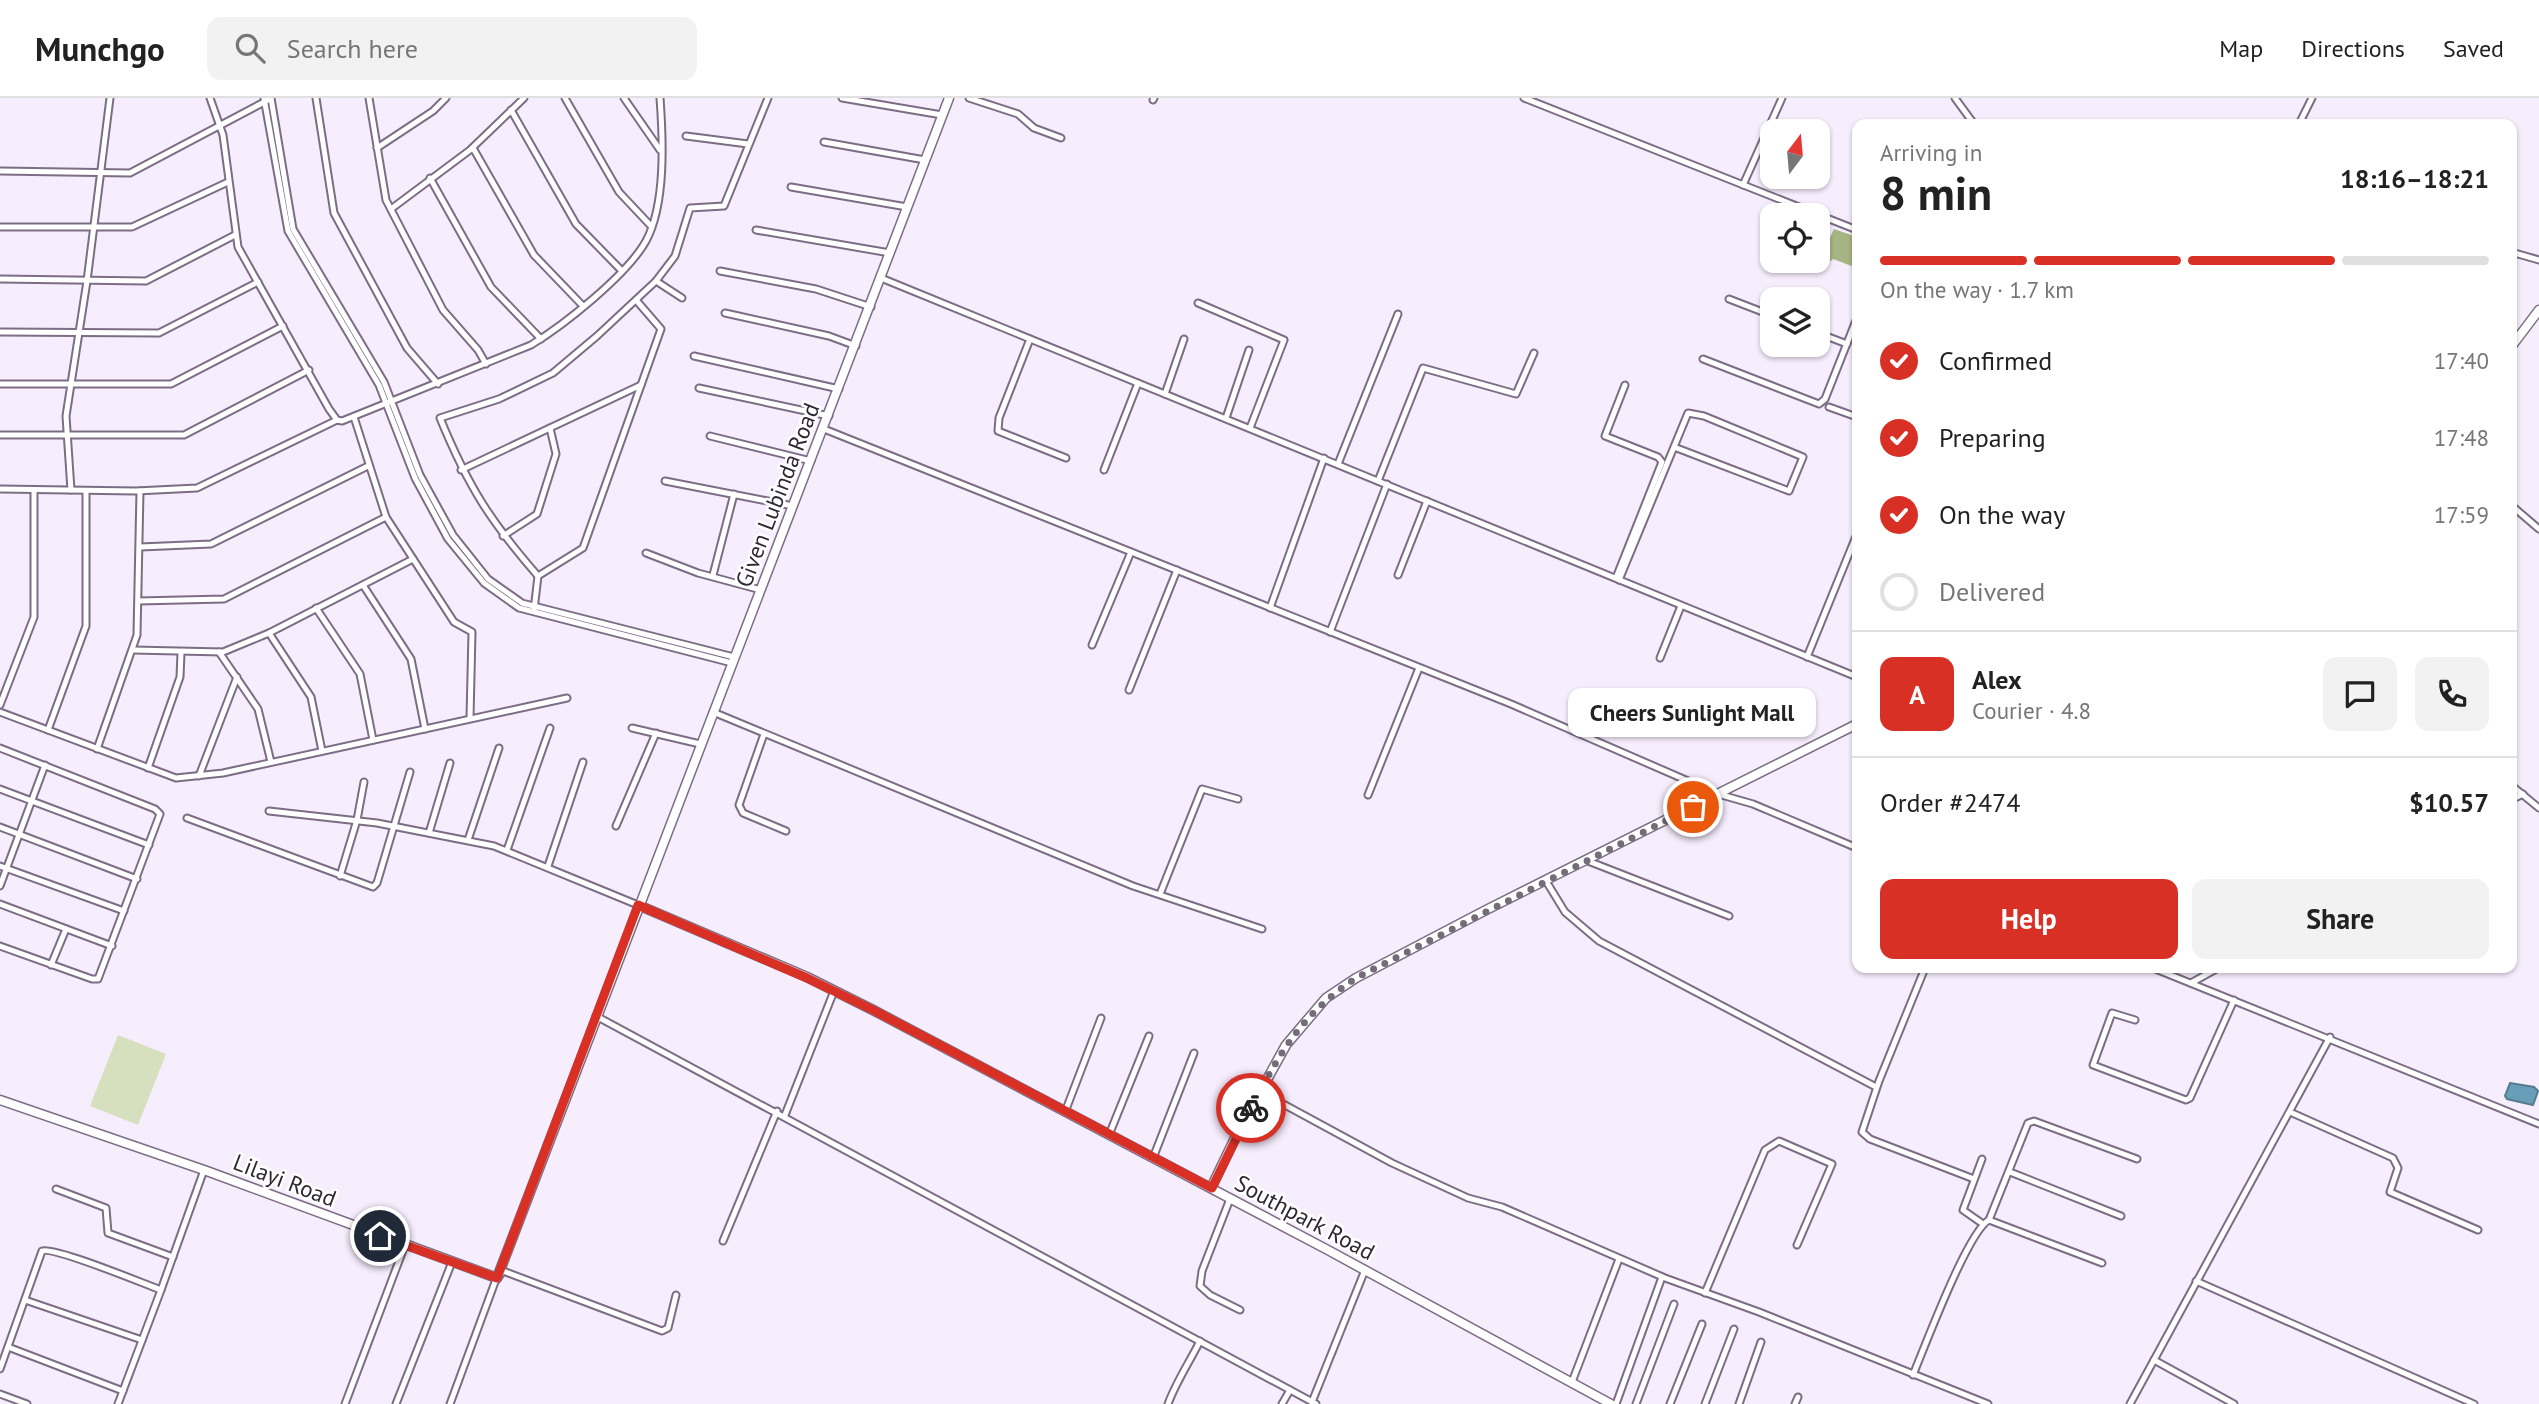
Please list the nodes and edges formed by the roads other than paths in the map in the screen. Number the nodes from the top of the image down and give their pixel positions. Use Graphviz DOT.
graph roads {
  1 [pos="110,98"];
  2 [pos="210,98"];
  3 [pos="316,98"];
  4 [pos="369,98"];
  5 [pos="446,98"];
  6 [pos="524,98"];
  7 [pos="565,98"];
  8 [pos="624,98"];
  9 [pos="660,98"];
  10 [pos="768,98"];
  11 [pos="842,98"];
  12 [pos="949,98"];
  13 [pos="970,98"];
  14 [pos="1524,98"];
  15 [pos="1782,98"];
  16 [pos="1955,98"];
  17 [pos="2312,98"];
  18 [pos="268,99"];
  19 [pos="511,110"];
  20 [pos="942,115"];
  21 [pos="1970,119"];
  22 [pos="2302,119"];
  23 [pos="221,126"];
  24 [pos="687,136"];
  25 [pos="1060,138"];
  26 [pos="824,142"];
  27 [pos="748,144"];
  28 [pos="377,148"];
  29 [pos="473,148"];
  30 [pos="661,152"];
  31 [pos="925,159"];
  32 [pos="0,172"];
  33 [pos="99,174"];
  34 [pos="430,178"];
  35 [pos="228,181"];
  36 [pos="1743,185"];
  37 [pos="791,187"];
  38 [pos="907,207"];
  39 [pos="391,209"];
  40 [pos="651,226"];
  41 [pos="0,227"];
  42 [pos="1852,228"];
  43 [pos="93,229"];
  44 [pos="756,230"];
  45 [pos="235,235"];
  46 [pos="890,253"];
  47 [pos="2517,254"];
  48 [pos="2539,260"];
  49 [pos="621,271"];
  50 [pos="720,271"];
  51 [pos="881,278"];
  52 [pos="0,279"];
  53 [pos="87,281"];
  54 [pos="656,281"];
  55 [pos="258,282"];
  56 [pos="682,298"];
  57 [pos="1729,299"];
  58 [pos="636,300"];
  59 [pos="1198,303"];
  60 [pos="583,306"];
  61 [pos="871,307"];
  62 [pos="2539,310"];
  63 [pos="1760,311"];
  64 [pos="725,313"];
  65 [pos="1398,314"];
  66 [pos="283,326"];
  67 [pos="1852,331"];
  68 [pos="0,332"];
  69 [pos="79,334"];
  70 [pos="1830,338"];
  71 [pos="541,339"];
  72 [pos="1030,339"];
  73 [pos="1184,339"];
  74 [pos="2517,339"];
  75 [pos="1847,344"];
  76 [pos="856,346"];
  77 [pos="1249,350"];
  78 [pos="1534,353"];
  79 [pos="694,356"];
  80 [pos="1703,359"];
  81 [pos="485,364"];
  82 [pos="309,370"];
  83 [pos="1139,383"];
  84 [pos="0,384"];
  85 [pos="438,384"];
  86 [pos="71,385"];
  87 [pos="640,385"];
  88 [pos="1625,385"];
  89 [pos="699,388"];
  90 [pos="839,389"];
  91 [pos="1165,394"];
  92 [pos="390,401"];
  93 [pos="1829,407"];
  94 [pos="1852,415"];
  95 [pos="354,416"];
  96 [pos="828,416"];
  97 [pos="1226,418"];
  98 [pos="337,420"];
  99 [pos="550,428"];
  100 [pos="1250,428"];
  101 [pos="824,429"];
  102 [pos="0,435"];
  103 [pos="710,436"];
  104 [pos="66,437"];
  105 [pos="1674,447"];
  106 [pos="1066,458"];
  107 [pos="1324,458"];
  108 [pos="811,461"];
  109 [pos="1338,464"];
  110 [pos="368,466"];
  111 [pos="461,470"];
  112 [pos="1104,470"];
  113 [pos="665,481"];
  114 [pos="1378,481"];
  115 [pos="1387,484"];
  116 [pos="0,489"];
  117 [pos="34,490"];
  118 [pos="71,491"];
  119 [pos="86,491"];
  120 [pos="140,491"];
  121 [pos="734,494"];
  122 [pos="1427,501"];
  123 [pos="793,506"];
  124 [pos="2517,510"];
  125 [pos="386,517"];
  126 [pos="2539,528"];
  127 [pos="503,536"];
  128 [pos="1852,546"];
  129 [pos="140,547"];
  130 [pos="1130,552"];
  131 [pos="646,553"];
  132 [pos="413,559"];
  133 [pos="1177,570"];
  134 [pos="713,575"];
  135 [pos="1398,575"];
  136 [pos="538,576"];
  137 [pos="1617,579"];
  138 [pos="363,586"];
  139 [pos="761,590"];
  140 [pos="138,601"];
  141 [pos="1681,606"];
  142 [pos="316,608"];
  143 [pos="1270,608"];
  144 [pos="534,609"];
  145 [pos="1331,632"];
  146 [pos="269,633"];
  147 [pos="1092,645"];
  148 [pos="133,650"];
  149 [pos="219,652"];
  150 [pos="181,653"];
  151 [pos="1807,657"];
  152 [pos="1660,658"];
  153 [pos="733,660"];
  154 [pos="1419,668"];
  155 [pos="1852,675"];
  156 [pos="237,677"];
  157 [pos="1129,690"];
  158 [pos="568,698"];
  159 [pos="0,705"];
  160 [pos="0,712"];
  161 [pos="713,712"];
  162 [pos="470,718"];
  163 [pos="632,727"];
  164 [pos="1852,727"];
  165 [pos="550,728"];
  166 [pos="425,729"];
  167 [pos="48,730"];
  168 [pos="656,733"];
  169 [pos="765,734"];
  170 [pos="373,740"];
  171 [pos="701,744"];
  172 [pos="0,748"];
  173 [pos="499,748"];
  174 [pos="97,749"];
  175 [pos="321,751"];
  176 [pos="271,762"];
  177 [pos="583,762"];
  178 [pos="450,763"];
  179 [pos="45,765"];
  180 [pos="148,768"];
  181 [pos="410,772"];
  182 [pos="199,776"];
  183 [pos="365,782"];
  184 [pos="0,789"];
  185 [pos="2517,790"];
  186 [pos="1368,794"];
  187 [pos="1718,794"];
  188 [pos="2523,794"];
  189 [pos="2517,797"];
  190 [pos="1238,799"];
  191 [pos="32,800"];
  192 [pos="2539,808"];
  193 [pos="269,811"];
  194 [pos="187,818"];
  195 [pos="357,820"];
  196 [pos="394,826"];
  197 [pos="617,826"];
  198 [pos="0,827"];
  199 [pos="786,831"];
  200 [pos="429,833"];
  201 [pos="19,835"];
  202 [pos="468,840"];
  203 [pos="149,845"];
  204 [pos="1852,846"];
  205 [pos="507,850"];
  206 [pos="1588,861"];
  207 [pos="548,866"];
  208 [pos="3,867"];
  209 [pos="340,876"];
  210 [pos="137,879"];
  211 [pos="1546,881"];
  212 [pos="0,886"];
  213 [pos="1160,894"];
  214 [pos="0,904"];
  215 [pos="638,905"];
  216 [pos="124,911"];
  217 [pos="1729,916"];
  218 [pos="66,929"];
  219 [pos="1262,929"];
  220 [pos="0,946"];
  221 [pos="112,946"];
  222 [pos="51,965"];
  223 [pos="1923,973"];
  224 [pos="2166,973"];
  225 [pos="2209,973"];
  226 [pos="2191,983"];
  227 [pos="834,991"];
  228 [pos="2234,1000"];
  229 [pos="596,1016"];
  230 [pos="1101,1018"];
  231 [pos="2135,1020"];
  232 [pos="1149,1036"];
  233 [pos="2330,1037"];
  234 [pos="1194,1054"];
  235 [pos="1876,1087"];
  236 [pos="1259,1091"];
  237 [pos="0,1100"];
  238 [pos="777,1111"];
  239 [pos="1065,1112"];
  240 [pos="2290,1112"];
  241 [pos="785,1115"];
  242 [pos="2539,1124"];
  243 [pos="1109,1135"];
  244 [pos="1153,1158"];
  245 [pos="1982,1159"];
  246 [pos="2137,1159"];
  247 [pos="204,1170"];
  248 [pos="2010,1172"];
  249 [pos="1974,1179"];
  250 [pos="1212,1188"];
  251 [pos="56,1189"];
  252 [pos="1230,1199"];
  253 [pos="2121,1216"];
  254 [pos="1989,1220"];
  255 [pos="1983,1224"];
  256 [pos="2478,1230"];
  257 [pos="723,1241"];
  258 [pos="405,1245"];
  259 [pos="1797,1245"];
  260 [pos="173,1258"];
  261 [pos="1619,1259"];
  262 [pos="452,1262"];
  263 [pos="2102,1263"];
  264 [pos="1364,1270"];
  265 [pos="1661,1276"];
  266 [pos="497,1278"];
  267 [pos="2196,1281"];
  268 [pos="161,1290"];
  269 [pos="1705,1293"];
  270 [pos="676,1295"];
  271 [pos="25,1300"];
  272 [pos="1674,1304"];
  273 [pos="1240,1311"];
  274 [pos="1702,1324"];
  275 [pos="1734,1329"];
  276 [pos="142,1340"];
  277 [pos="1200,1341"];
  278 [pos="1761,1342"];
  279 [pos="8,1346"];
  280 [pos="2154,1360"];
  281 [pos="0,1369"];
  282 [pos="1913,1375"];
  283 [pos="1572,1382"];
  284 [pos="1290,1390"];
  285 [pos="123,1391"];
  286 [pos="0,1394"];
  287 [pos="1798,1396"];
  288 [pos="1314,1403"];
  289 [pos="27,1404"];
  290 [pos="118,1404"];
  291 [pos="345,1404"];
  292 [pos="396,1404"];
  293 [pos="450,1404"];
  294 [pos="1168,1404"];
  295 [pos="1282,1404"];
  296 [pos="1614,1404"];
  297 [pos="1636,1404"];
  298 [pos="1670,1404"];
  299 [pos="1704,1404"];
  300 [pos="1739,1404"];
  301 [pos="1795,1404"];
  302 [pos="1988,1404"];
  303 [pos="2130,1404"];
  304 [pos="2234,1404"];
  305 [pos="2474,1404"];
  1 -- 33 [label="street"];
  2 -- 23 [label="street"];
  3 -- 85 [label="street"];
  4 -- 28 [label="street"];
  5 -- 28 [label="street"];
  6 -- 19 [label="street"];
  7 -- 40 [label="street"];
  8 -- 30 [label="street"];
  9 -- 30 [label="street"];
  10 -- 27 [label="street"];
  11 -- 20 [label="street"];
  12 -- 20 [label="street, Given Lubinda Road"];
  13 -- 25 [label="street"];
  14 -- 36 [label="street"];
  15 -- 36 [label="street"];
  16 -- 21 [label="street"];
  17 -- 22 [label="street"];
  18 -- 23 [label="street"];
  18 -- 92 [label="street"];
  19 -- 29 [label="street"];
  19 -- 49 [label="street"];
  20 -- 31 [label="street, Given Lubinda Road"];
  23 -- 33 [label="street"];
  23 -- 35 [label="street"];
  24 -- 27 [label="street"];
  26 -- 31 [label="street"];
  27 -- 54 [label="street"];
  28 -- 39 [label="street"];
  29 -- 34 [label="street"];
  29 -- 60 [label="street"];
  30 -- 40 [label="street"];
  31 -- 38 [label="street, Given Lubinda Road"];
  32 -- 33 [label="street"];
  33 -- 43 [label="street"];
  34 -- 39 [label="street"];
  34 -- 71 [label="street"];
  35 -- 43 [label="street"];
  35 -- 45 [label="street"];
  36 -- 42 [label="street"];
  37 -- 38 [label="street"];
  38 -- 46 [label="street, Given Lubinda Road"];
  39 -- 81 [label="street"];
  40 -- 49 [label="street"];
  41 -- 43 [label="street"];
  43 -- 53 [label="street"];
  44 -- 46 [label="street"];
  45 -- 53 [label="street"];
  45 -- 55 [label="street"];
  46 -- 51 [label="street, Given Lubinda Road"];
  47 -- 48 [label="street"];
  49 -- 60 [label="street"];
  50 -- 61 [label="street"];
  51 -- 61 [label="street, Given Lubinda Road"];
  51 -- 72 [label="street"];
  52 -- 53 [label="street"];
  53 -- 69 [label="street"];
  54 -- 56 [label="street"];
  54 -- 58 [label="street"];
  55 -- 66 [label="street"];
  55 -- 69 [label="street"];
  57 -- 63 [label="street"];
  58 -- 87 [label="street"];
  58 -- 111 [label="street"];
  59 -- 100 [label="street"];
  60 -- 71 [label="street"];
  61 -- 76 [label="street, Given Lubinda Road"];
  62 -- 74 [label="street"];
  64 -- 76 [label="street"];
  65 -- 109 [label="street"];
  66 -- 82 [label="street"];
  66 -- 86 [label="street"];
  67 -- 75 [label="street"];
  68 -- 69 [label="street"];
  69 -- 86 [label="street"];
  70 -- 75 [label="street"];
  71 -- 81 [label="street"];
  72 -- 83 [label="street"];
  72 -- 106 [label="street"];
  73 -- 91 [label="street"];
  75 -- 80 [label="street"];
  76 -- 90 [label="street, Given Lubinda Road"];
  77 -- 97 [label="street"];
  78 -- 114 [label="street"];
  79 -- 90 [label="street"];
  81 -- 85 [label="street"];
  82 -- 98 [label="street"];
  82 -- 104 [label="street"];
  83 -- 91 [label="street"];
  83 -- 112 [label="street"];
  84 -- 86 [label="street"];
  85 -- 92 [label="street"];
  86 -- 104 [label="street"];
  87 -- 99 [label="street"];
  87 -- 136 [label="street"];
  88 -- 137 [label="street"];
  89 -- 96 [label="street"];
  90 -- 96 [label="street, Given Lubinda Road"];
  91 -- 97 [label="street"];
  92 -- 95 [label="street"];
  92 -- 144 [label="street"];
  93 -- 94 [label="street"];
  95 -- 98 [label="street"];
  95 -- 110 [label="street"];
  96 -- 101 [label="street, Given Lubinda Road"];
  97 -- 100 [label="street"];
  98 -- 120 [label="street"];
  99 -- 111 [label="street"];
  99 -- 127 [label="street"];
  100 -- 107 [label="street"];
  101 -- 108 [label="street, Given Lubinda Road"];
  101 -- 130 [label="street"];
  102 -- 104 [label="street"];
  103 -- 108 [label="street"];
  104 -- 118 [label="street"];
  105 -- 105 [label="street"];
  105 -- 137 [label="street"];
  107 -- 109 [label="street"];
  107 -- 143 [label="street"];
  108 -- 123 [label="street, Given Lubinda Road"];
  109 -- 114 [label="street"];
  110 -- 125 [label="street"];
  110 -- 129 [label="street"];
  111 -- 127 [label="street"];
  113 -- 121 [label="street"];
  114 -- 115 [label="street"];
  115 -- 122 [label="street"];
  115 -- 145 [label="street"];
  116 -- 117 [label="street"];
  117 -- 118 [label="street"];
  117 -- 159 [label="street"];
  118 -- 119 [label="street"];
  119 -- 120 [label="street"];
  119 -- 167 [label="street"];
  120 -- 129 [label="street"];
  121 -- 123 [label="street"];
  121 -- 134 [label="street"];
  122 -- 135 [label="street"];
  122 -- 137 [label="street"];
  123 -- 139 [label="street, Given Lubinda Road"];
  124 -- 126 [label="street"];
  125 -- 132 [label="street"];
  125 -- 140 [label="street"];
  127 -- 136 [label="street"];
  128 -- 151 [label="street"];
  129 -- 140 [label="street"];
  130 -- 133 [label="street"];
  130 -- 147 [label="street"];
  131 -- 134 [label="street"];
  132 -- 138 [label="street"];
  132 -- 162 [label="street"];
  133 -- 143 [label="street"];
  133 -- 157 [label="street"];
  134 -- 139 [label="street"];
  136 -- 144 [label="street"];
  137 -- 141 [label="street"];
  138 -- 142 [label="street"];
  138 -- 166 [label="street"];
  139 -- 153 [label="street, Given Lubinda Road"];
  140 -- 148 [label="street"];
  141 -- 151 [label="street"];
  141 -- 152 [label="street"];
  142 -- 146 [label="street"];
  142 -- 170 [label="street"];
  143 -- 145 [label="street"];
  144 -- 153 [label="street"];
  145 -- 154 [label="street"];
  146 -- 149 [label="street"];
  146 -- 175 [label="street"];
  148 -- 150 [label="street"];
  148 -- 174 [label="street"];
  149 -- 150 [label="street"];
  149 -- 156 [label="street"];
  150 -- 180 [label="street"];
  151 -- 155 [label="street"];
  153 -- 161 [label="street, Given Lubinda Road"];
  154 -- 186 [label="street"];
  154 -- 187 [label="street"];
  156 -- 176 [label="street"];
  156 -- 182 [label="street"];
  158 -- 162 [label="street"];
  160 -- 167 [label="street"];
  161 -- 169 [label="street"];
  161 -- 171 [label="street, Given Lubinda Road"];
  162 -- 166 [label="street"];
  163 -- 168 [label="street"];
  164 -- 187 [label="street"];
  165 -- 205 [label="street"];
  166 -- 170 [label="street"];
  167 -- 174 [label="street"];
  168 -- 171 [label="street"];
  168 -- 197 [label="street"];
  169 -- 199 [label="street"];
  169 -- 213 [label="street"];
  170 -- 175 [label="street"];
  171 -- 215 [label="street, Given Lubinda Road"];
  172 -- 179 [label="street"];
  173 -- 202 [label="street"];
  174 -- 180 [label="street"];
  175 -- 176 [label="street"];
  176 -- 182 [label="street"];
  177 -- 207 [label="street"];
  178 -- 200 [label="street"];
  179 -- 191 [label="street"];
  179 -- 203 [label="street"];
  180 -- 182 [label="street"];
  181 -- 196 [label="street"];
  183 -- 195 [label="street"];
  184 -- 191 [label="street"];
  185 -- 188 [label="street"];
  187 -- 204 [label="street"];
  187 -- 206 [label="street"];
  188 -- 189 [label="street"];
  188 -- 192 [label="street"];
  190 -- 213 [label="street"];
  191 -- 201 [label="street"];
  191 -- 203 [label="street"];
  193 -- 195 [label="street"];
  194 -- 209 [label="street"];
  195 -- 196 [label="street"];
  195 -- 209 [label="street"];
  196 -- 200 [label="street"];
  196 -- 209 [label="street"];
  198 -- 201 [label="street"];
  200 -- 202 [label="street"];
  201 -- 208 [label="street"];
  201 -- 210 [label="street"];
  202 -- 205 [label="street"];
  203 -- 210 [label="street"];
  205 -- 207 [label="street"];
  206 -- 211 [label="street"];
  206 -- 217 [label="street"];
  207 -- 215 [label="street"];
  208 -- 212 [label="street"];
  208 -- 216 [label="street"];
  210 -- 216 [label="street"];
  211 -- 235 [label="street"];
  211 -- 236 [label="street"];
  213 -- 219 [label="street"];
  214 -- 218 [label="street"];
  215 -- 227 [label="street, Southpark Road"];
  215 -- 229 [label="street"];
  216 -- 221 [label="street"];
  218 -- 221 [label="street"];
  218 -- 222 [label="street"];
  220 -- 222 [label="street"];
  221 -- 222 [label="street"];
  223 -- 235 [label="street"];
  224 -- 226 [label="street"];
  225 -- 226 [label="street"];
  226 -- 228 [label="street"];
  227 -- 239 [label="street, Southpark Road"];
  227 -- 241 [label="street"];
  228 -- 231 [label="street"];
  228 -- 233 [label="street"];
  229 -- 238 [label="street"];
  229 -- 266 [label="street"];
  230 -- 239 [label="street"];
  232 -- 243 [label="street"];
  233 -- 240 [label="street"];
  233 -- 242 [label="street"];
  234 -- 244 [label="street"];
  235 -- 249 [label="street"];
  236 -- 250 [label="street"];
  236 -- 261 [label="street"];
  237 -- 247 [label="street, Lilayi Road"];
  238 -- 241 [label="street"];
  238 -- 257 [label="street"];
  239 -- 243 [label="street, Southpark Road"];
  240 -- 256 [label="street"];
  240 -- 267 [label="street"];
  241 -- 277 [label="street"];
  243 -- 244 [label="street, Southpark Road"];
  244 -- 250 [label="street, Southpark Road"];
  245 -- 249 [label="street"];
  246 -- 248 [label="street"];
  247 -- 258 [label="street, Lilayi Road"];
  247 -- 260 [label="street"];
  248 -- 253 [label="street"];
  248 -- 254 [label="street"];
  249 -- 255 [label="street"];
  250 -- 252 [label="street, Southpark Road"];
  251 -- 260 [label="street"];
  252 -- 264 [label="street, Southpark Road"];
  252 -- 273 [label="street"];
  254 -- 255 [label="street"];
  254 -- 263 [label="street"];
  255 -- 282 [label="street"];
  258 -- 262 [label="street, Lilayi Road"];
  258 -- 291 [label="street"];
  259 -- 269 [label="street"];
  260 -- 268 [label="street"];
  261 -- 265 [label="street"];
  261 -- 283 [label="street"];
  262 -- 266 [label="street, Lilayi Road"];
  262 -- 292 [label="street"];
  264 -- 283 [label="street, Southpark Road"];
  264 -- 288 [label="street"];
  265 -- 269 [label="street"];
  265 -- 296 [label="street"];
  266 -- 270 [label="street"];
  266 -- 293 [label="street"];
  267 -- 280 [label="street"];
  267 -- 305 [label="street"];
  268 -- 271 [label="street"];
  268 -- 276 [label="street"];
  269 -- 282 [label="street"];
  271 -- 276 [label="street"];
  271 -- 279 [label="street"];
  272 -- 297 [label="street"];
  274 -- 298 [label="street"];
  275 -- 299 [label="street"];
  276 -- 285 [label="street"];
  277 -- 284 [label="street"];
  277 -- 294 [label="street"];
  278 -- 300 [label="street"];
  279 -- 281 [label="street"];
  279 -- 285 [label="street"];
  280 -- 303 [label="street"];
  280 -- 304 [label="street"];
  282 -- 302 [label="street"];
  283 -- 296 [label="street, Southpark Road"];
  284 -- 288 [label="street"];
  284 -- 295 [label="street"];
  285 -- 290 [label="street"];
  286 -- 289 [label="street"];
  287 -- 301 [label="street"];
}
